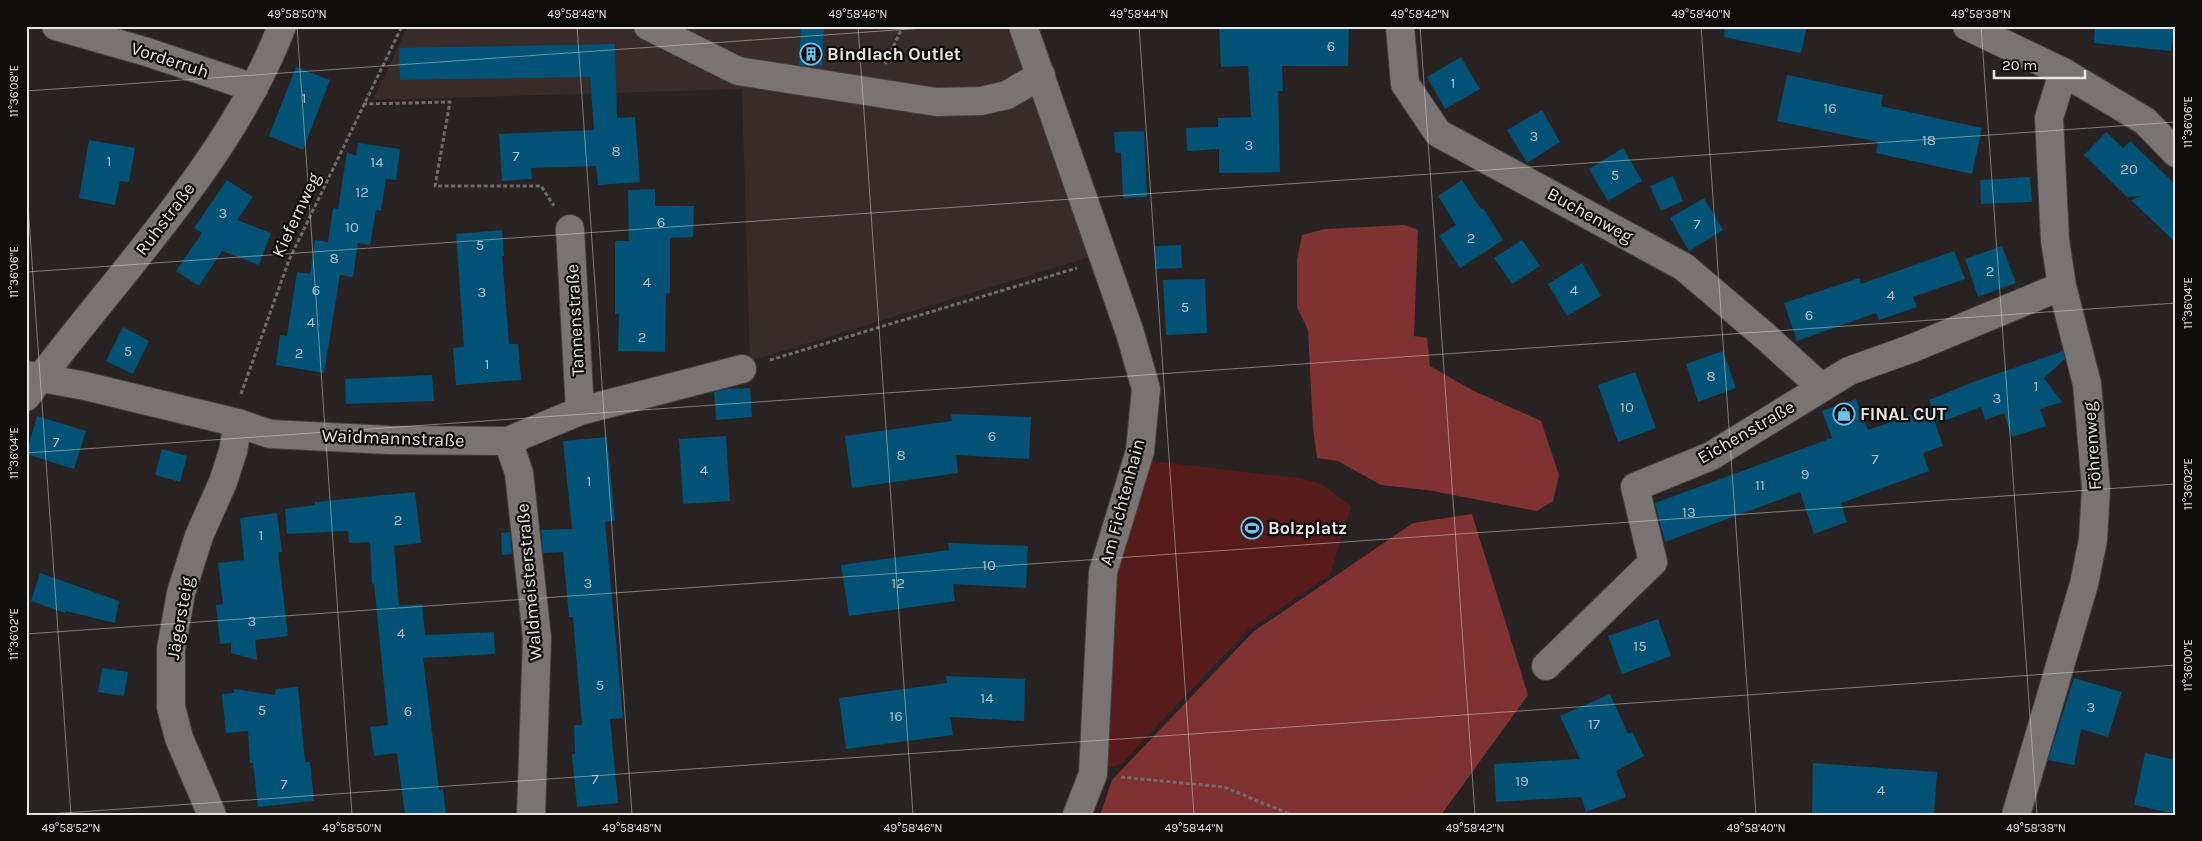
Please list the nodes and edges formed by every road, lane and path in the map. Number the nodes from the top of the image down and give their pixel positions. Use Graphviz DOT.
graph roads {
  1 [pos="56,26"];
  2 [pos="282,26"];
  3 [pos="402,26"];
  4 [pos="648,26"];
  5 [pos="903,26"];
  6 [pos="1024,26"];
  7 [pos="1400,26"];
  8 [pos="1966,26"];
  9 [pos="2063,72"];
  10 [pos="1041,75"];
  11 [pos="254,88"];
  12 [pos="871,94"];
  13 [pos="364,104"];
  14 [pos="2176,154"];
  15 [pos="570,230"];
  16 [pos="1104,260"];
  17 [pos="2062,286"];
  18 [pos="742,369"];
  19 [pos="31,383"];
  20 [pos="1821,387"];
  21 [pos="580,411"];
  22 [pos="238,423"];
  23 [pos="508,441"];
  24 [pos="1546,666"];
  25 [pos="1093,774"];
  26 [pos="212,815"];
  27 [pos="531,815"];
  28 [pos="1077,815"];
  29 [pos="1292,815"];
  30 [pos="2016,815"];
  1 -- 11 [label="street, Vorderruh"];
  2 -- 11 [label="street, Ruhstraße"];
  3 -- 13 [label="path, Kiefernweg"];
  4 -- 12 [label="street"];
  5 -- 12 [label="path"];
  6 -- 10 [label="street, Am Fichtenhain"];
  7 -- 20 [label="street, Buchenweg"];
  8 -- 9 [label="street"];
  9 -- 14 [label="street"];
  9 -- 17 [label="street, Föhrenweg"];
  10 -- 12 [label="street"];
  10 -- 16 [label="street, Am Fichtenhain"];
  11 -- 19 [label="street, Ruhstraße"];
  13 -- 15 [label="path"];
  13 -- 22 [label="path, Kiefernweg"];
  15 -- 21 [label="street, Tannenstraße"];
  16 -- 18 [label="path"];
  16 -- 25 [label="street, Am Fichtenhain"];
  17 -- 20 [label="street, Eichenstraße"];
  17 -- 30 [label="street, Föhrenweg"];
  18 -- 21 [label="street, Waidmannstraße"];
  19 -- 22 [label="street, Waidmannstraße"];
  20 -- 24 [label="street, Eichenstraße"];
  21 -- 23 [label="street, Waidmannstraße"];
  22 -- 23 [label="street, Waidmannstraße"];
  22 -- 26 [label="street, Jägersteig"];
  23 -- 27 [label="street, Waldmeisterstraße"];
  25 -- 28 [label="street, Am Fichtenhain"];
  25 -- 29 [label="path"];
}
